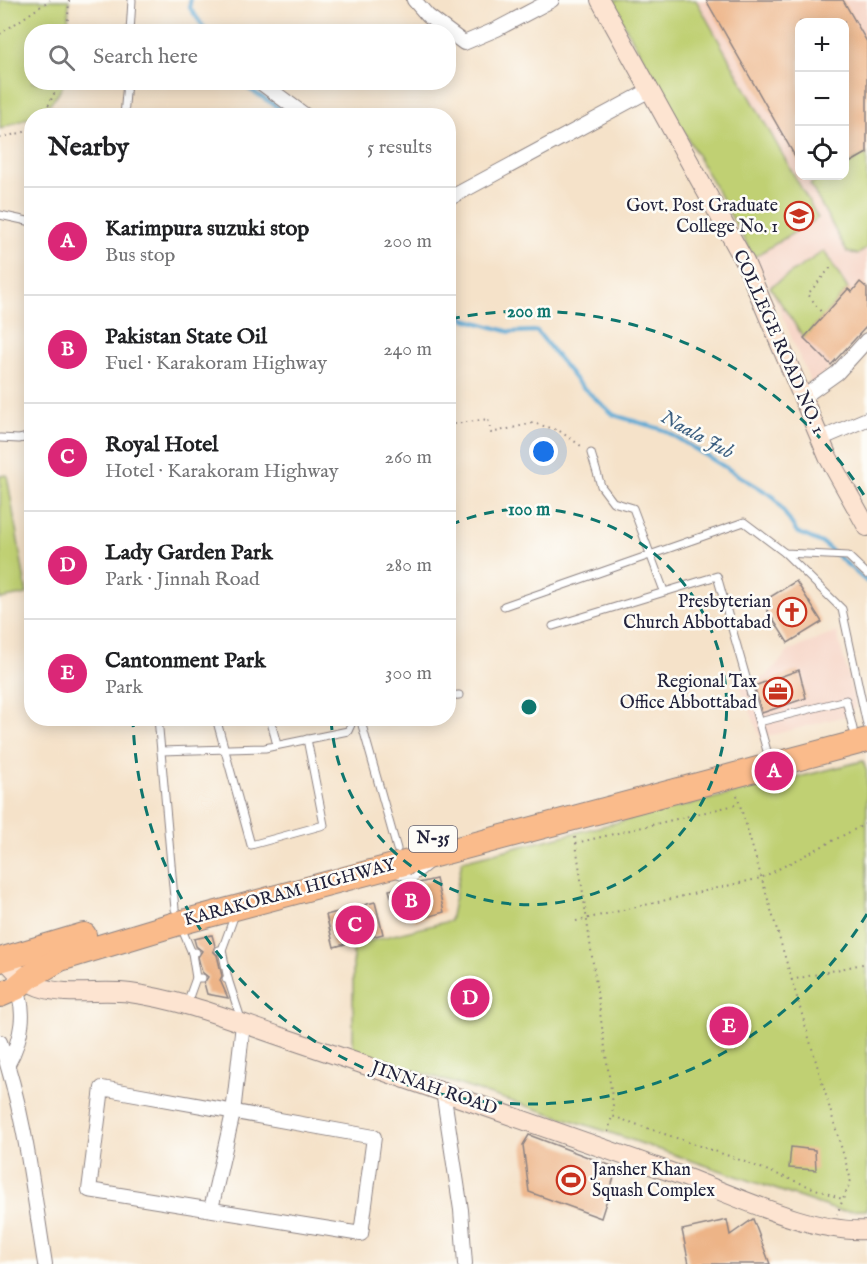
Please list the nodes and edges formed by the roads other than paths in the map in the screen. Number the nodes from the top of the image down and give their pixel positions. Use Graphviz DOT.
graph roads {
  1 [pos="132,0"];
  2 [pos="414,0"];
  3 [pos="552,0"];
  4 [pos="600,0"];
  5 [pos="130,24"];
  6 [pos="439,24"];
  7 [pos="456,37"];
  8 [pos="126,90"];
  9 [pos="271,90"];
  10 [pos="650,90"];
  11 [pos="124,108"];
  12 [pos="295,108"];
  13 [pos="456,195"];
  14 [pos="0,215"];
  15 [pos="24,220"];
  16 [pos="867,340"];
  17 [pos="802,398"];
  18 [pos="867,419"];
  19 [pos="0,438"];
  20 [pos="24,438"];
  21 [pos="820,439"];
  22 [pos="591,453"];
  23 [pos="867,528"];
  24 [pos="785,553"];
  25 [pos="650,555"];
  26 [pos="867,574"];
  27 [pos="664,591"];
  28 [pos="504,606"];
  29 [pos="553,626"];
  30 [pos="456,695"];
  31 [pos="459,695"];
  32 [pos="759,722"];
  33 [pos="159,726"];
  34 [pos="218,726"];
  35 [pos="272,726"];
  36 [pos="350,726"];
  37 [pos="362,726"];
  38 [pos="863,730"];
  39 [pos="306,739"];
  40 [pos="277,745"];
  41 [pos="223,749"];
  42 [pos="161,751"];
  43 [pos="767,751"];
  44 [pos="396,849"];
  45 [pos="237,906"];
  46 [pos="177,916"];
  47 [pos="1,960"];
  48 [pos="14,988"];
  49 [pos="186,1005"];
  50 [pos="243,1024"];
  51 [pos="0,1042"];
  52 [pos="8,1064"];
  53 [pos="443,1091"];
  54 [pos="233,1113"];
  55 [pos="211,1209"];
  56 [pos="866,1231"];
  57 [pos="45,1264"];
  58 [pos="465,1264"];
  1 -- 5 [label="lane"];
  2 -- 6 [label="street"];
  3 -- 7 [label="street"];
  4 -- 10 [label="main road, COLLEGE ROAD NO. 1"];
  8 -- 11 [label="lane"];
  9 -- 12 [label="street"];
  10 -- 13 [label="street"];
  10 -- 17 [label="main road, COLLEGE ROAD NO. 1"];
  14 -- 15 [label="lane"];
  16 -- 17 [label="street"];
  17 -- 21 [label="main road, COLLEGE ROAD NO. 1"];
  18 -- 21 [label="street"];
  19 -- 20 [label="lane"];
  21 -- 23 [label="main road, COLLEGE ROAD NO. 1"];
  22 -- 25 [label="lane"];
  24 -- 25 [label="lane"];
  24 -- 26 [label="lane"];
  24 -- 38 [label="lane"];
  25 -- 27 [label="lane"];
  25 -- 28 [label="lane"];
  27 -- 29 [label="lane"];
  27 -- 32 [label="lane"];
  30 -- 31 [label="lane"];
  32 -- 38 [label="lane"];
  32 -- 43 [label="lane"];
  33 -- 42 [label="lane"];
  34 -- 41 [label="lane"];
  35 -- 40 [label="lane"];
  36 -- 39 [label="lane"];
  37 -- 44 [label="lane"];
  38 -- 43 [label="highway, KARAKORAM HIGHWAY / N-35"];
  38 -- 45 [label="highway, KARAKORAM HIGHWAY / N-35"];
  39 -- 40 [label="lane"];
  39 -- 41 [label="lane"];
  40 -- 41 [label="lane"];
  41 -- 42 [label="lane"];
  42 -- 46 [label="lane"];
  43 -- 44 [label="highway, KARAKORAM HIGHWAY / N-35"];
  44 -- 46 [label="highway, KARAKORAM HIGHWAY / N-35"];
  45 -- 46 [label="highway, KARAKORAM HIGHWAY / N-35"];
  45 -- 50 [label="lane"];
  46 -- 47 [label="highway, KARAKORAM HIGHWAY / N-35"];
  46 -- 48 [label="highway, KARAKORAM HIGHWAY / N-35"];
  46 -- 49 [label="lane"];
  47 -- 48 [label="main road, JINNAH ROAD"];
  48 -- 49 [label="main road, JINNAH ROAD"];
  48 -- 52 [label="street"];
  49 -- 50 [label="main road, JINNAH ROAD"];
  50 -- 53 [label="main road, JINNAH ROAD"];
  50 -- 54 [label="street"];
  51 -- 52 [label="street"];
  52 -- 57 [label="street"];
  53 -- 56 [label="main road, JINNAH ROAD"];
  53 -- 58 [label="street"];
  54 -- 55 [label="street"];
  54 -- 55 [label="street"];
  54 -- 55 [label="street"];
}
